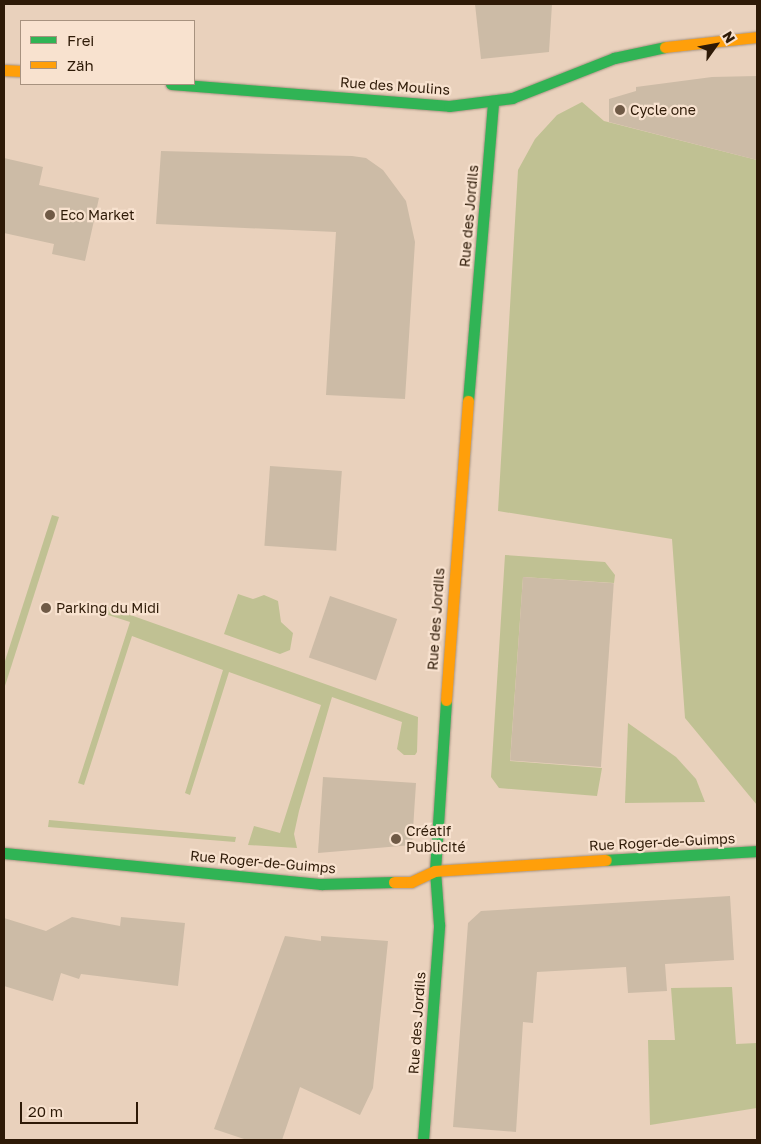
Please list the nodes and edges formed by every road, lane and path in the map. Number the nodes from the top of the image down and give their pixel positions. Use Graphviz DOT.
graph roads {
  1 [pos="757,38"];
  2 [pos="4,70"];
  3 [pos="20,71"];
  4 [pos="184,85"];
  5 [pos="493,101"];
  6 [pos="757,851"];
  7 [pos="4,853"];
  8 [pos="436,871"];
  9 [pos="423,1140"];
  1 -- 5 [label="street, Rue des Moulins"];
  2 -- 3 [label="street"];
  4 -- 5 [label="street, Rue des Moulins"];
  5 -- 8 [label="street, Rue des Jordils"];
  6 -- 8 [label="street, Rue Roger-de-Guimps"];
  7 -- 8 [label="street, Rue Roger-de-Guimps"];
  8 -- 9 [label="street, Rue des Jordils"];
}
